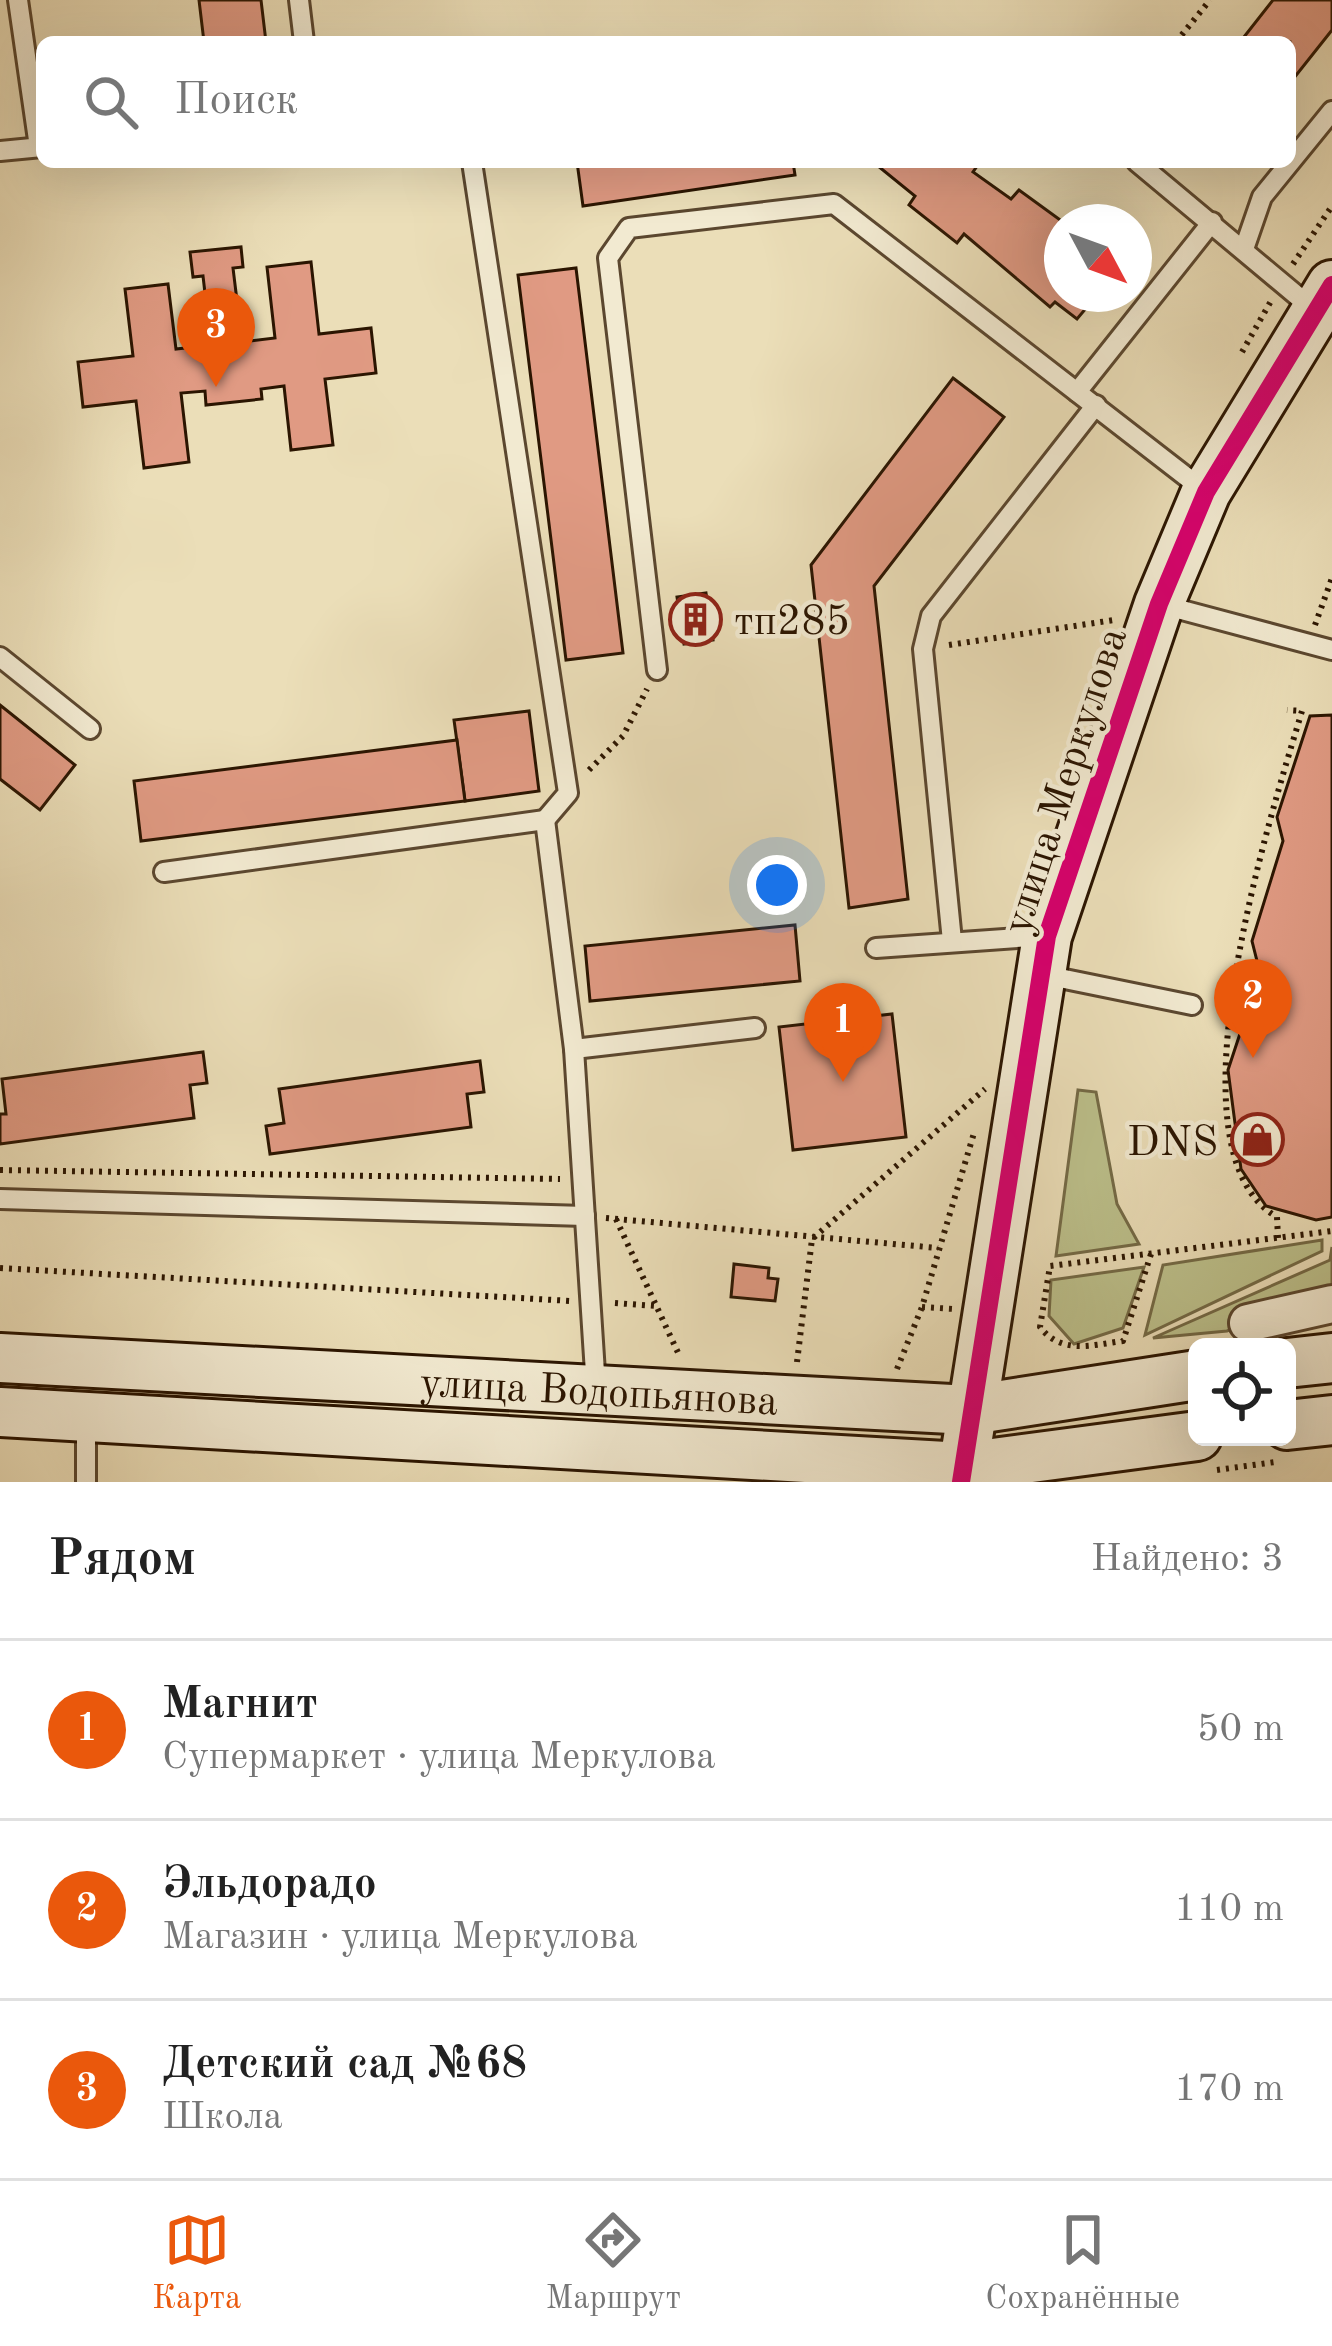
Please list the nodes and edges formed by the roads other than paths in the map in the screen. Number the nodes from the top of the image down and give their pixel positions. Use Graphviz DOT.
graph roads {
  1 [pos="18,0"];
  2 [pos="299,0"];
  3 [pos="303,36"];
  4 [pos="1332,111"];
  5 [pos="36,115"];
  6 [pos="36,148"];
  7 [pos="0,152"];
  8 [pos="1296,155"];
  9 [pos="473,168"];
  10 [pos="1144,168"];
  11 [pos="1286,168"];
  12 [pos="1212,222"];
  13 [pos="1244,250"];
  14 [pos="1310,293"];
  15 [pos="1077,392"];
  16 [pos="1096,405"];
  17 [pos="1206,492"];
  18 [pos="1138,612"];
  19 [pos="1332,650"];
  20 [pos="0,657"];
  21 [pos="658,670"];
  22 [pos="90,729"];
  23 [pos="545,820"];
  24 [pos="164,872"];
  25 [pos="952,941"];
  26 [pos="877,948"];
  27 [pos="1044,955"];
  28 [pos="1192,1005"];
  29 [pos="755,1028"];
  30 [pos="574,1048"];
  31 [pos="0,1199"];
  32 [pos="585,1216"];
  33 [pos="1332,1304"];
  34 [pos="1248,1323"];
  35 [pos="0,1358"];
  36 [pos="1332,1358"];
  37 [pos="1296,1363"];
  38 [pos="1188,1376"];
  39 [pos="596,1392"];
  40 [pos="970,1410"];
  41 [pos="0,1412"];
  42 [pos="86,1418"];
  43 [pos="1332,1420"];
  44 [pos="1296,1438"];
  45 [pos="1205,1453"];
  46 [pos="962,1474"];
  47 [pos="86,1482"];
  1 -- 5 [label="lane"];
  2 -- 3 [label="lane"];
  4 -- 8 [label="lane"];
  6 -- 7 [label="lane"];
  9 -- 23 [label="lane"];
  10 -- 12 [label="lane"];
  11 -- 13 [label="lane"];
  12 -- 13 [label="lane"];
  12 -- 15 [label="lane"];
  13 -- 14 [label="lane"];
  14 -- 17 [label="main road, улица Меркулова"];
  15 -- 16 [label="lane"];
  15 -- 21 [label="lane"];
  16 -- 17 [label="lane"];
  16 -- 25 [label="lane"];
  17 -- 18 [label="main road, улица Меркулова"];
  18 -- 19 [label="lane"];
  18 -- 27 [label="main road, улица Меркулова"];
  20 -- 22 [label="lane"];
  23 -- 24 [label="lane"];
  23 -- 30 [label="lane"];
  25 -- 26 [label="lane"];
  25 -- 27 [label="lane"];
  27 -- 28 [label="lane"];
  27 -- 40 [label="main road, улица Меркулова"];
  29 -- 30 [label="lane"];
  30 -- 32 [label="lane"];
  31 -- 32 [label="lane"];
  32 -- 39 [label="lane"];
  33 -- 34 [label="street"];
  35 -- 39 [label="main road, улица Водопьянова"];
  36 -- 37 [label="main road"];
  38 -- 40 [label="main road, улица Водопьянова"];
  39 -- 40 [label="main road, улица Водопьянова"];
  40 -- 46 [label="main road, улица Меркулова"];
  41 -- 42 [label="main road, улица Водопьянова"];
  42 -- 46 [label="main road, улица Водопьянова"];
  42 -- 47 [label="lane"];
  43 -- 44 [label="main road"];
  45 -- 46 [label="main road, улица Водопьянова"];
}
